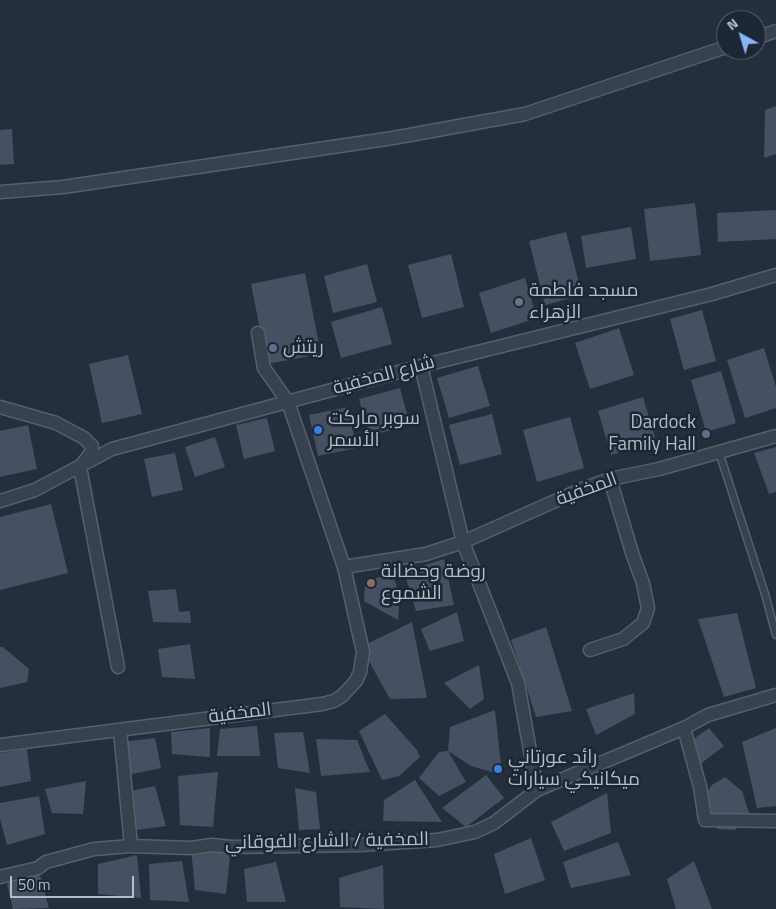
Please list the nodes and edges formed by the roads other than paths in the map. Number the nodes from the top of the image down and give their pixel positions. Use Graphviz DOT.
graph roads {
  1 [pos="716,50"];
  2 [pos="0,192"];
  3 [pos="776,275"];
  4 [pos="258,333"];
  5 [pos="421,366"];
  6 [pos="288,402"];
  7 [pos="0,407"];
  8 [pos="776,436"];
  9 [pos="719,452"];
  10 [pos="80,466"];
  11 [pos="610,479"];
  12 [pos="0,501"];
  13 [pos="462,542"];
  14 [pos="344,567"];
  15 [pos="776,635"];
  16 [pos="590,650"];
  17 [pos="118,667"];
  18 [pos="776,694"];
  19 [pos="684,728"];
  20 [pos="120,730"];
  21 [pos="0,745"];
  22 [pos="537,790"];
  23 [pos="776,821"];
  24 [pos="131,846"];
  25 [pos="0,877"];
  1 -- 2 [label="street"];
  3 -- 5 [label="street, شارع المخفية"];
  4 -- 6 [label="street, المخفية"];
  5 -- 6 [label="street, شارع المخفية"];
  5 -- 13 [label="street"];
  6 -- 10 [label="street, شارع المخفية"];
  6 -- 14 [label="street, المخفية"];
  7 -- 10 [label="street"];
  8 -- 9 [label="street, المخفية"];
  9 -- 11 [label="street, المخفية"];
  9 -- 15 [label="lane"];
  10 -- 12 [label="street, شارع المخفية"];
  10 -- 17 [label="street"];
  11 -- 13 [label="street, المخفية"];
  11 -- 16 [label="street"];
  13 -- 14 [label="street, المخفية"];
  13 -- 22 [label="street"];
  14 -- 20 [label="street, المخفية"];
  18 -- 19 [label="street, المخفية / الشارع الفوقاني"];
  19 -- 22 [label="street, المخفية / الشارع الفوقاني"];
  19 -- 23 [label="street"];
  20 -- 21 [label="street, المخفية"];
  20 -- 24 [label="street"];
  22 -- 24 [label="street, المخفية / الشارع الفوقاني"];
  24 -- 25 [label="street, المخفية / الشارع الفوقاني"];
}
